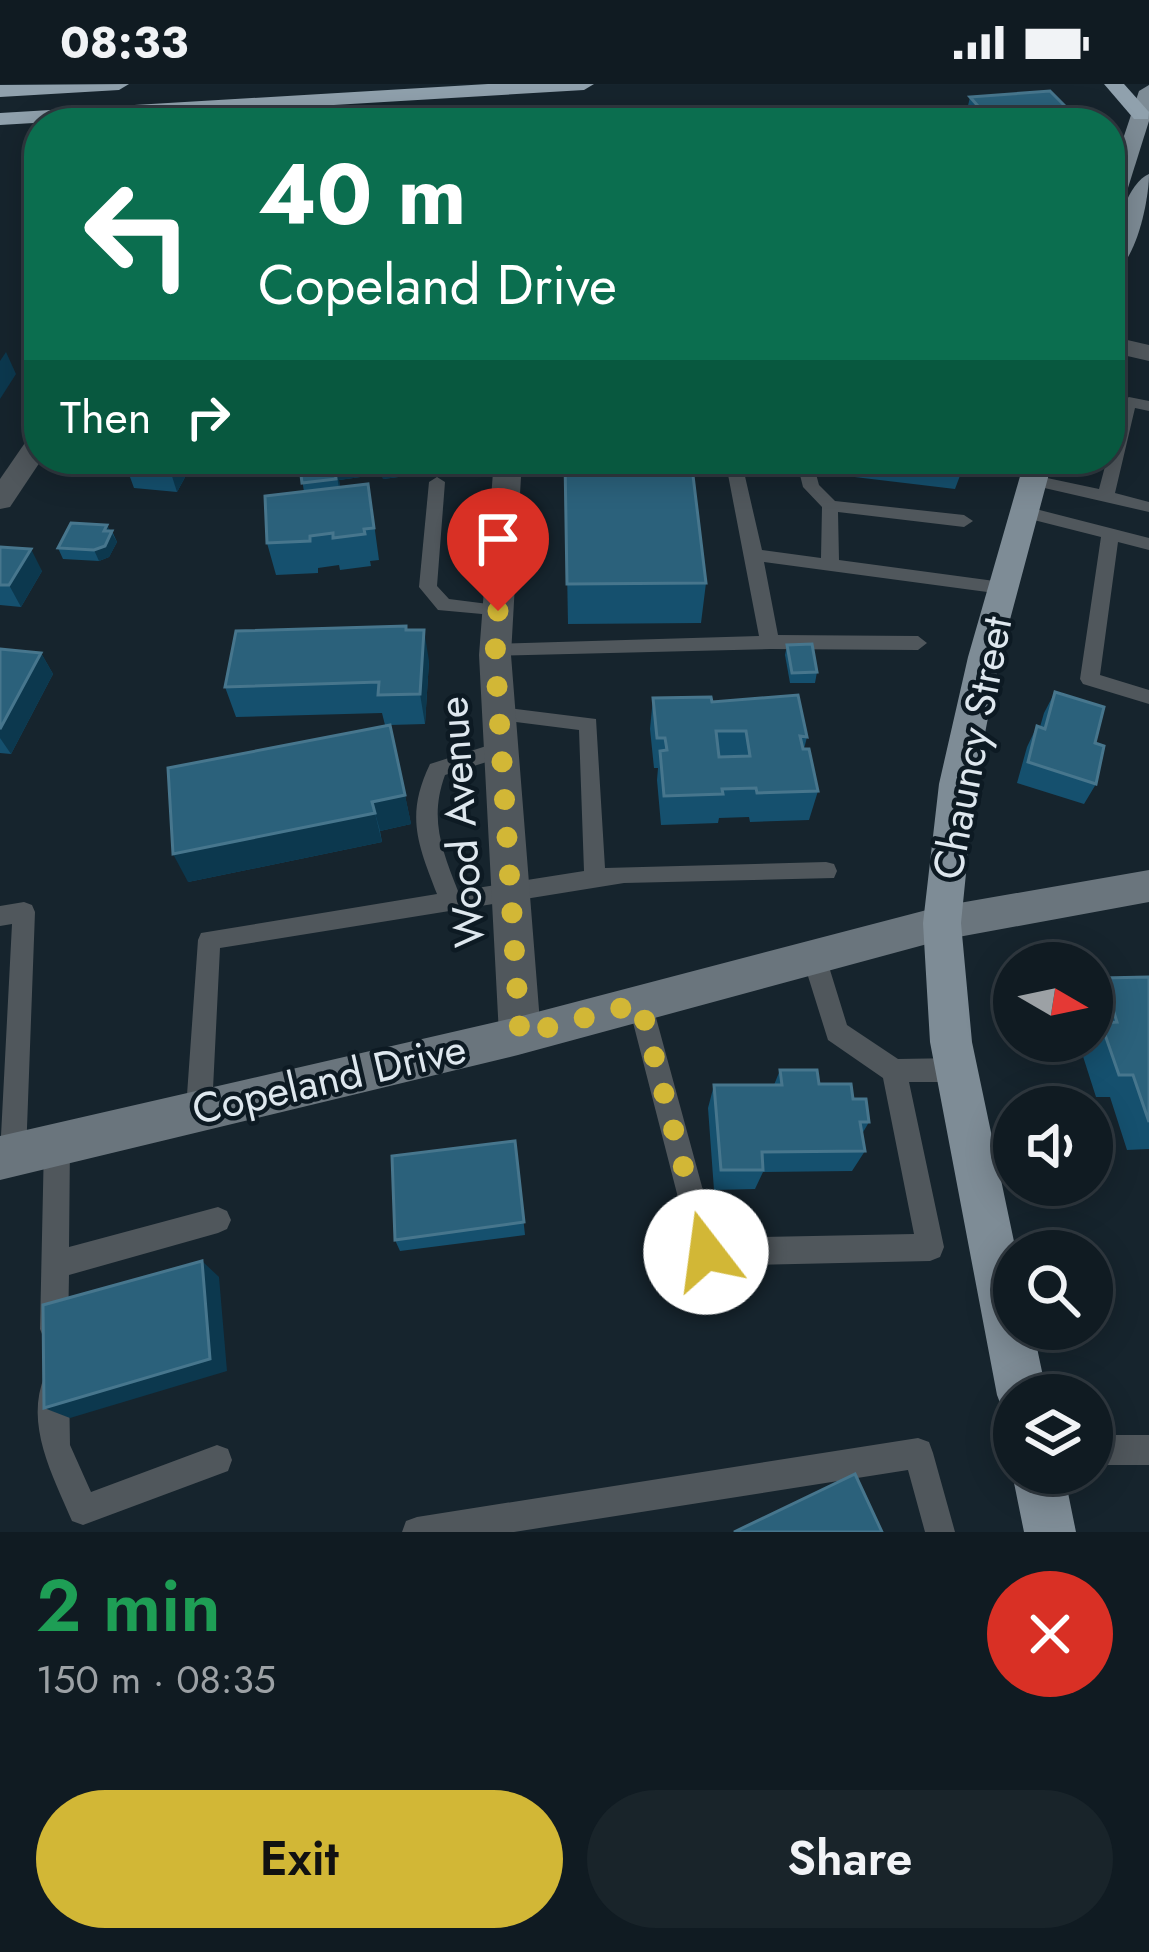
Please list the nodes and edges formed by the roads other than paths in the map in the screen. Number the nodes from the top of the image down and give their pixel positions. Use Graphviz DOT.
graph roads {
  1 [pos="118,84"];
  2 [pos="584,84"];
  3 [pos="1114,84"];
  4 [pos="0,91"];
  5 [pos="1149,91"];
  6 [pos="184,108"];
  7 [pos="1141,115"];
  8 [pos="1125,164"];
  9 [pos="1149,181"];
  10 [pos="1143,207"];
  11 [pos="1125,240"];
  12 [pos="1149,406"];
  13 [pos="1125,418"];
  14 [pos="24,465"];
  15 [pos="507,474"];
  16 [pos="736,474"];
  17 [pos="808,474"];
  18 [pos="1111,474"];
  19 [pos="437,482"];
  20 [pos="1032,484"];
  21 [pos="1106,496"];
  22 [pos="0,500"];
  23 [pos="830,506"];
  24 [pos="1149,507"];
  25 [pos="964,521"];
  26 [pos="1110,534"];
  27 [pos="1149,544"];
  28 [pos="754,555"];
  29 [pos="830,565"];
  30 [pos="1002,588"];
  31 [pos="498,611"];
  32 [pos="770,642"];
  33 [pos="918,643"];
  34 [pos="495,651"];
  35 [pos="1149,697"];
  36 [pos="500,731"];
  37 [pos="826,871"];
  38 [pos="595,879"];
  39 [pos="1149,886"];
  40 [pos="511,892"];
  41 [pos="451,901"];
  42 [pos="0,916"];
  43 [pos="942,923"];
  44 [pos="814,957"];
  45 [pos="10,980"];
  46 [pos="640,1003"];
  47 [pos="520,1035"];
  48 [pos="894,1070"];
  49 [pos="957,1070"];
  50 [pos="199,1109"];
  51 [pos="57,1144"];
  52 [pos="7,1157"];
  53 [pos="218,1220"];
  54 [pos="54,1264"];
  55 [pos="1018,1374"];
  56 [pos="1113,1450"];
  57 [pos="1149,1450"];
  58 [pos="217,1460"];
  59 [pos="1042,1494"];
  60 [pos="417,1532"];
  61 [pos="940,1532"];
  62 [pos="1050,1532"];
  1 -- 4 [label="highway"];
  2 -- 6 [label="highway"];
  3 -- 7 [label="highway"];
  5 -- 7 [label="main road"];
  7 -- 8 [label="main road"];
  9 -- 10 [label="main road"];
  10 -- 11 [label="main road"];
  12 -- 13 [label="lane"];
  14 -- 22 [label="street"];
  15 -- 31 [label="street, Wood Avenue"];
  16 -- 28 [label="lane"];
  17 -- 23 [label="lane"];
  18 -- 21 [label="lane"];
  19 -- 31 [label="lane"];
  20 -- 21 [label="lane"];
  20 -- 26 [label="lane"];
  20 -- 30 [label="main road, Chauncy Street"];
  21 -- 24 [label="lane"];
  23 -- 25 [label="lane"];
  23 -- 29 [label="lane"];
  26 -- 27 [label="lane"];
  26 -- 35 [label="lane"];
  28 -- 29 [label="lane"];
  28 -- 32 [label="lane"];
  29 -- 30 [label="lane"];
  30 -- 43 [label="main road, Chauncy Street"];
  31 -- 34 [label="street, Wood Avenue"];
  32 -- 33 [label="lane"];
  32 -- 34 [label="lane"];
  34 -- 36 [label="street, Wood Avenue"];
  36 -- 38 [label="lane"];
  36 -- 40 [label="street, Wood Avenue"];
  36 -- 41 [label="lane"];
  37 -- 38 [label="lane"];
  38 -- 40 [label="lane"];
  39 -- 43 [label="main road, Copeland Drive"];
  40 -- 41 [label="lane"];
  40 -- 47 [label="street, Wood Avenue"];
  41 -- 50 [label="lane"];
  42 -- 45 [label="lane"];
  43 -- 44 [label="main road, Copeland Drive"];
  43 -- 49 [label="main road, Chauncy Street"];
  44 -- 46 [label="main road, Copeland Drive"];
  44 -- 48 [label="lane"];
  45 -- 52 [label="lane"];
  46 -- 47 [label="main road, Copeland Drive"];
  46 -- 48 [label="lane"];
  47 -- 50 [label="main road, Copeland Drive"];
  48 -- 49 [label="lane"];
  49 -- 55 [label="main road, Chauncy Street"];
  50 -- 51 [label="main road, Copeland Drive"];
  51 -- 52 [label="main road, Copeland Drive"];
  51 -- 54 [label="lane"];
  53 -- 54 [label="lane"];
  54 -- 58 [label="lane"];
  56 -- 57 [label="lane"];
  59 -- 62 [label="main road"];
  60 -- 61 [label="lane"];
}
